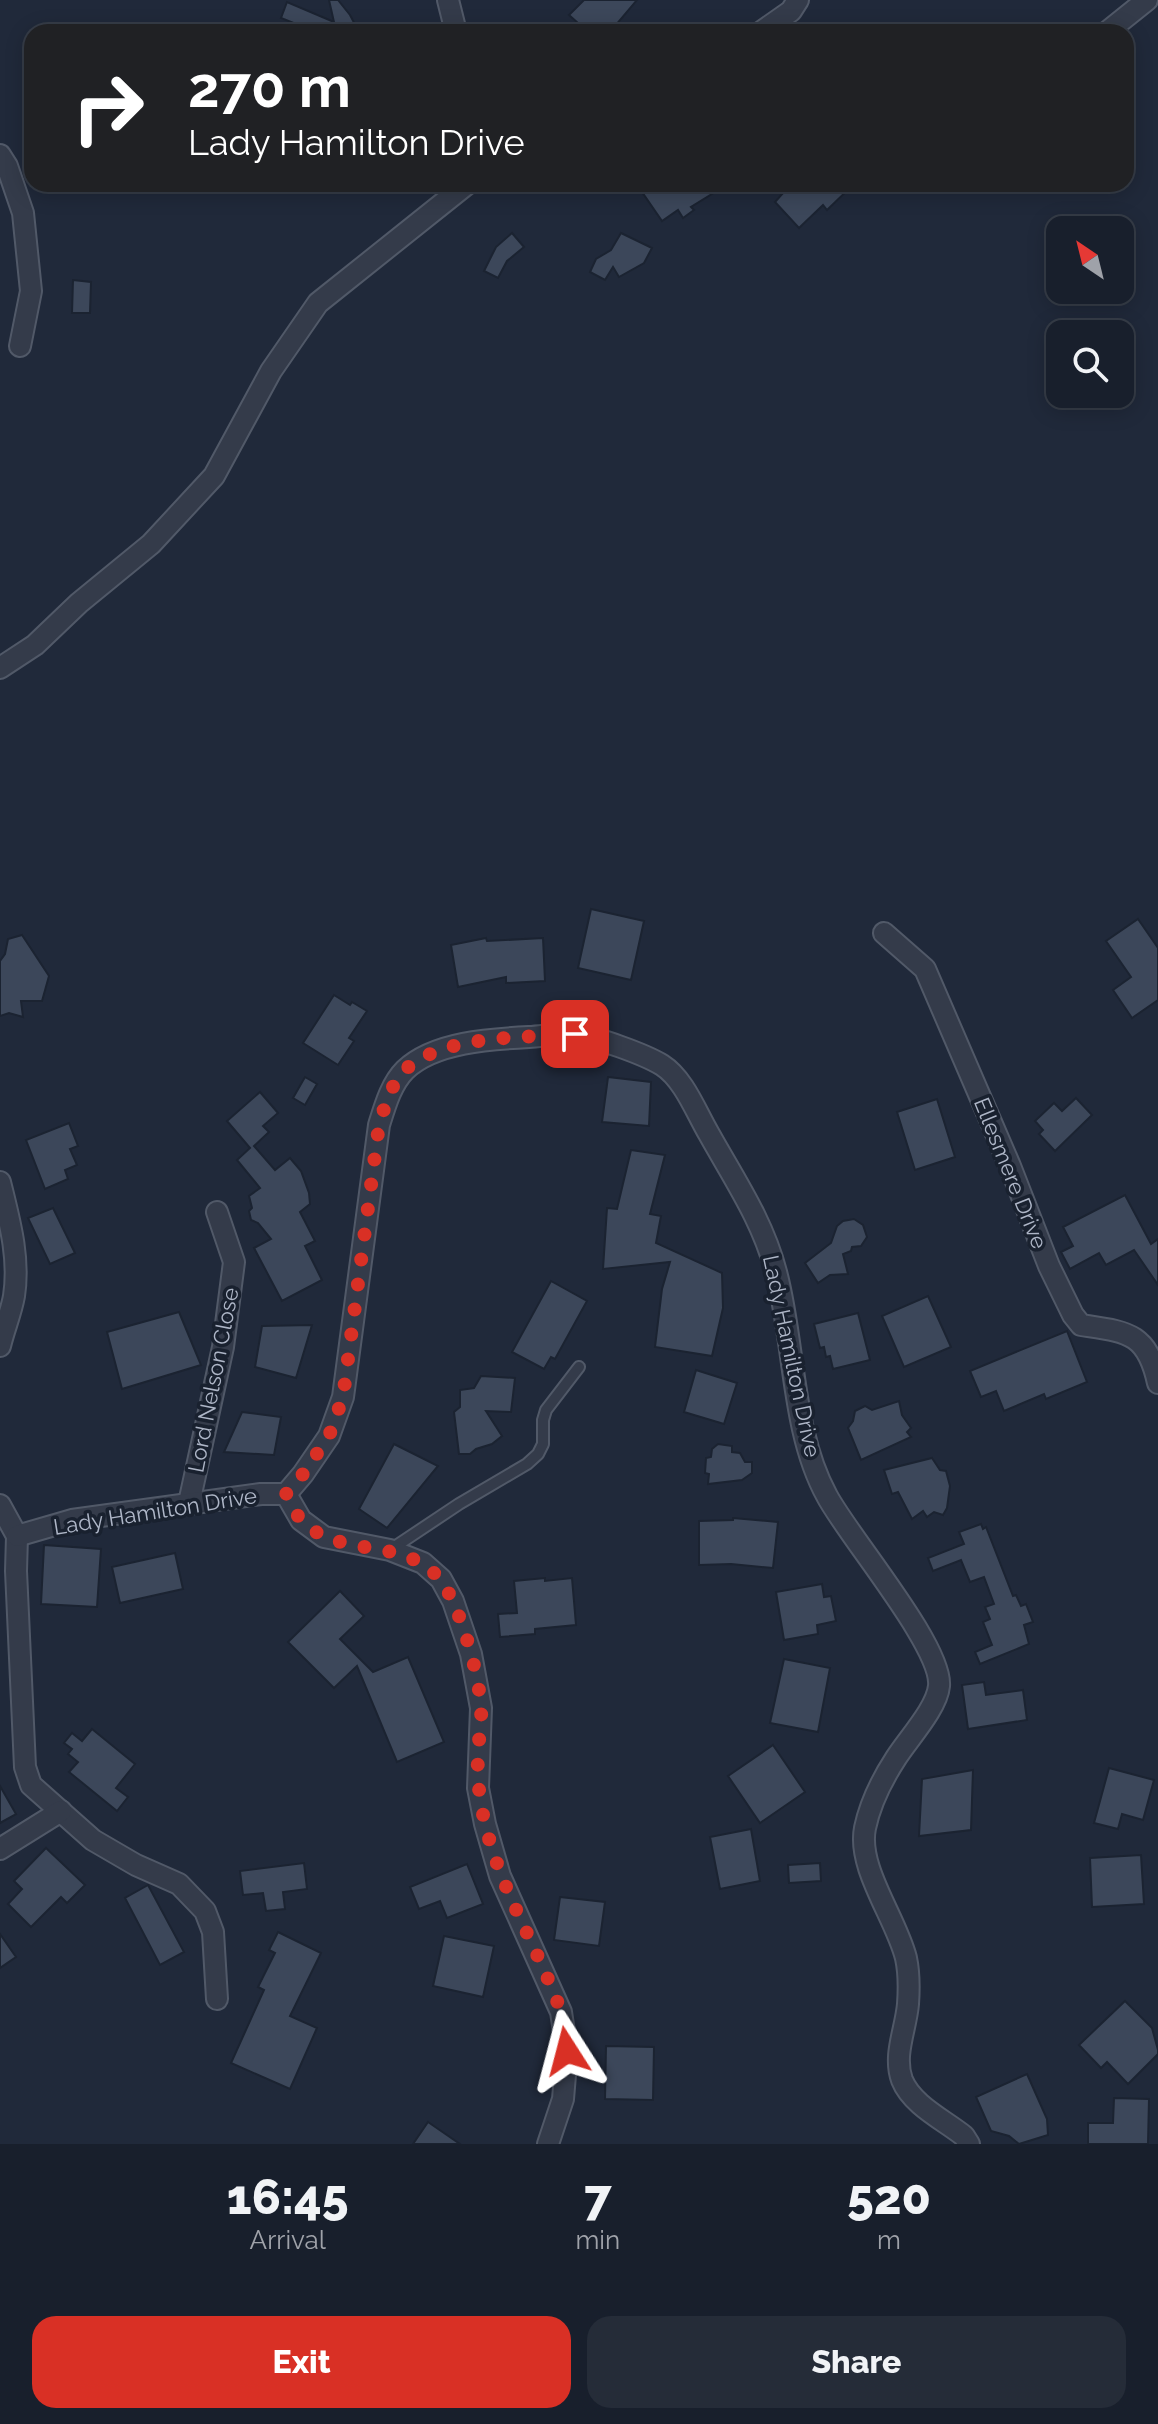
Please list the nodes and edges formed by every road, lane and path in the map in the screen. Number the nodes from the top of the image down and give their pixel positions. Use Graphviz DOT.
graph roads {
  1 [pos="448,0"];
  2 [pos="798,0"];
  3 [pos="1147,0"];
  4 [pos="454,24"];
  5 [pos="772,24"];
  6 [pos="1117,24"];
  7 [pos="0,155"];
  8 [pos="457,192"];
  9 [pos="20,346"];
  10 [pos="0,668"];
  11 [pos="884,933"];
  12 [pos="0,1182"];
  13 [pos="217,1212"];
  14 [pos="0,1346"];
  15 [pos="579,1367"];
  16 [pos="1158,1383"];
  17 [pos="286,1494"];
  18 [pos="189,1503"];
  19 [pos="0,1505"];
  20 [pos="17,1536"];
  21 [pos="390,1550"];
  22 [pos="61,1811"];
  23 [pos="0,1849"];
  24 [pos="217,1999"];
  25 [pos="548,2144"];
  26 [pos="969,2144"];
  1 -- 4 [label="street"];
  2 -- 5 [label="street"];
  3 -- 6 [label="street"];
  7 -- 9 [label="street"];
  8 -- 10 [label="street"];
  11 -- 16 [label="street, Ellesmere Drive"];
  12 -- 14 [label="street"];
  13 -- 18 [label="street, Lord Nelson Close"];
  15 -- 21 [label="lane"];
  17 -- 18 [label="street, Lady Hamilton Drive"];
  17 -- 21 [label="street"];
  17 -- 26 [label="street, Lady Hamilton Drive"];
  18 -- 20 [label="street, Lady Hamilton Drive"];
  19 -- 20 [label="street"];
  20 -- 22 [label="street"];
  21 -- 25 [label="street"];
  22 -- 23 [label="street"];
  22 -- 24 [label="street"];
}
